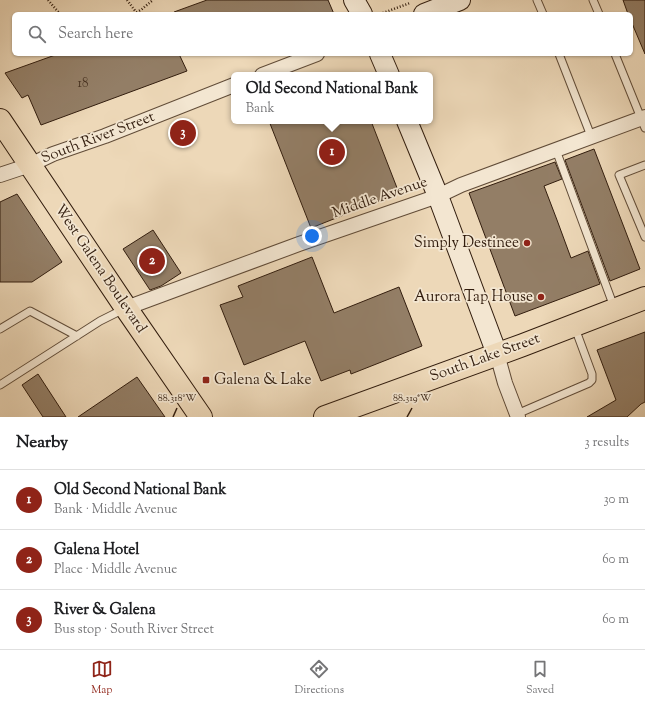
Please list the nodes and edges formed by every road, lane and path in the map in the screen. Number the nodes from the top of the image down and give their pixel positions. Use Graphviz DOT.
graph roads {
  1 [pos="48,0"];
  2 [pos="127,0"];
  3 [pos="153,0"];
  4 [pos="354,0"];
  5 [pos="460,0"];
  6 [pos="537,0"];
  7 [pos="593,0"];
  8 [pos="418,8"];
  9 [pos="58,12"];
  10 [pos="134,12"];
  11 [pos="137,12"];
  12 [pos="361,12"];
  13 [pos="393,12"];
  14 [pos="542,12"];
  15 [pos="598,12"];
  16 [pos="312,56"];
  17 [pos="381,56"];
  18 [pos="560,56"];
  19 [pos="616,56"];
  20 [pos="270,72"];
  21 [pos="388,72"];
  22 [pos="231,86"];
  23 [pos="0,120"];
  24 [pos="644,121"];
  25 [pos="408,124"];
  26 [pos="591,136"];
  27 [pos="556,150"];
  28 [pos="30,165"];
  29 [pos="645,165"];
  30 [pos="0,175"];
  31 [pos="438,196"];
  32 [pos="645,237"];
  33 [pos="645,298"];
  34 [pos="126,308"];
  35 [pos="615,309"];
  36 [pos="574,325"];
  37 [pos="0,329"];
  38 [pos="77,336"];
  39 [pos="497,354"];
  40 [pos="0,385"];
  41 [pos="517,415"];
  42 [pos="201,417"];
  43 [pos="325,417"];
  1 -- 9 [label="path"];
  2 -- 10 [label="path"];
  3 -- 11 [label="path"];
  4 -- 12 [label="street"];
  5 -- 8 [label="street"];
  6 -- 14 [label="lane"];
  7 -- 15 [label="lane"];
  8 -- 13 [label="path"];
  16 -- 20 [label="street"];
  17 -- 21 [label="street"];
  18 -- 26 [label="lane"];
  19 -- 24 [label="lane"];
  22 -- 28 [label="street, South River Street"];
  23 -- 28 [label="main road, West Galena Boulevard"];
  24 -- 26 [label="street, Middle Avenue"];
  25 -- 31 [label="street"];
  26 -- 27 [label="street, Middle Avenue"];
  27 -- 31 [label="street, Middle Avenue"];
  27 -- 35 [label="lane"];
  28 -- 30 [label="street, South River Street"];
  28 -- 34 [label="main road, West Galena Boulevard"];
  29 -- 32 [label="lane"];
  31 -- 34 [label="street, Middle Avenue"];
  31 -- 39 [label="street"];
  33 -- 35 [label="main road, South Lake Street"];
  34 -- 38 [label="lane"];
  34 -- 42 [label="main road, West Galena Boulevard"];
  35 -- 36 [label="main road, South Lake Street"];
  36 -- 39 [label="main road, South Lake Street"];
  36 -- 41 [label="lane"];
  37 -- 38 [label="lane"];
  38 -- 40 [label="lane"];
  39 -- 41 [label="street"];
  39 -- 43 [label="main road, South Lake Street"];
}
